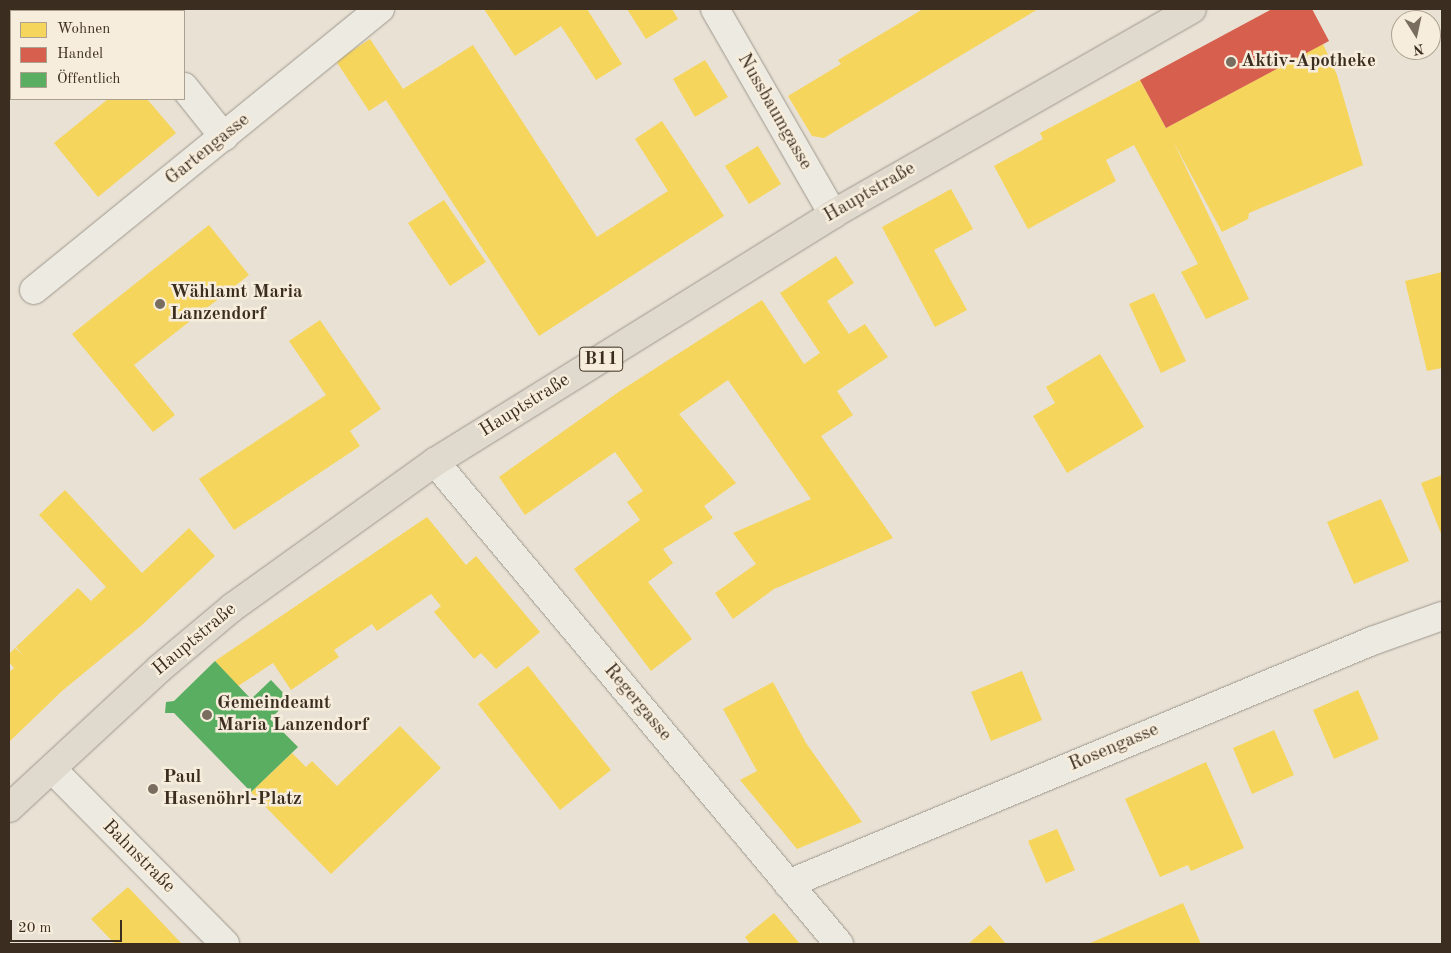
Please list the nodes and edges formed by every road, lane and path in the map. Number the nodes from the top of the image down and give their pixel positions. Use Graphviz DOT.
graph roads {
  1 [pos="380,9"];
  2 [pos="715,9"];
  3 [pos="1192,9"];
  4 [pos="185,87"];
  5 [pos="224,137"];
  6 [pos="832,214"];
  7 [pos="34,290"];
  8 [pos="435,462"];
  9 [pos="1442,616"];
  10 [pos="52,769"];
  11 [pos="9,808"];
  12 [pos="788,884"];
  13 [pos="225,944"];
  14 [pos="838,944"];
  1 -- 5 [label="street, Gartengasse"];
  2 -- 6 [label="street, Nussbaumgasse"];
  3 -- 6 [label="main road, Hauptstraße / B11"];
  4 -- 5 [label="street"];
  5 -- 7 [label="street, Gartengasse"];
  6 -- 8 [label="main road, Hauptstraße / B11"];
  8 -- 10 [label="main road, Hauptstraße / B11"];
  8 -- 12 [label="street, Regergasse"];
  9 -- 12 [label="street, Rosengasse"];
  10 -- 11 [label="main road, Hauptstraße / B11"];
  10 -- 13 [label="street, Bahnstraße"];
  12 -- 14 [label="street, Regergasse"];
}
